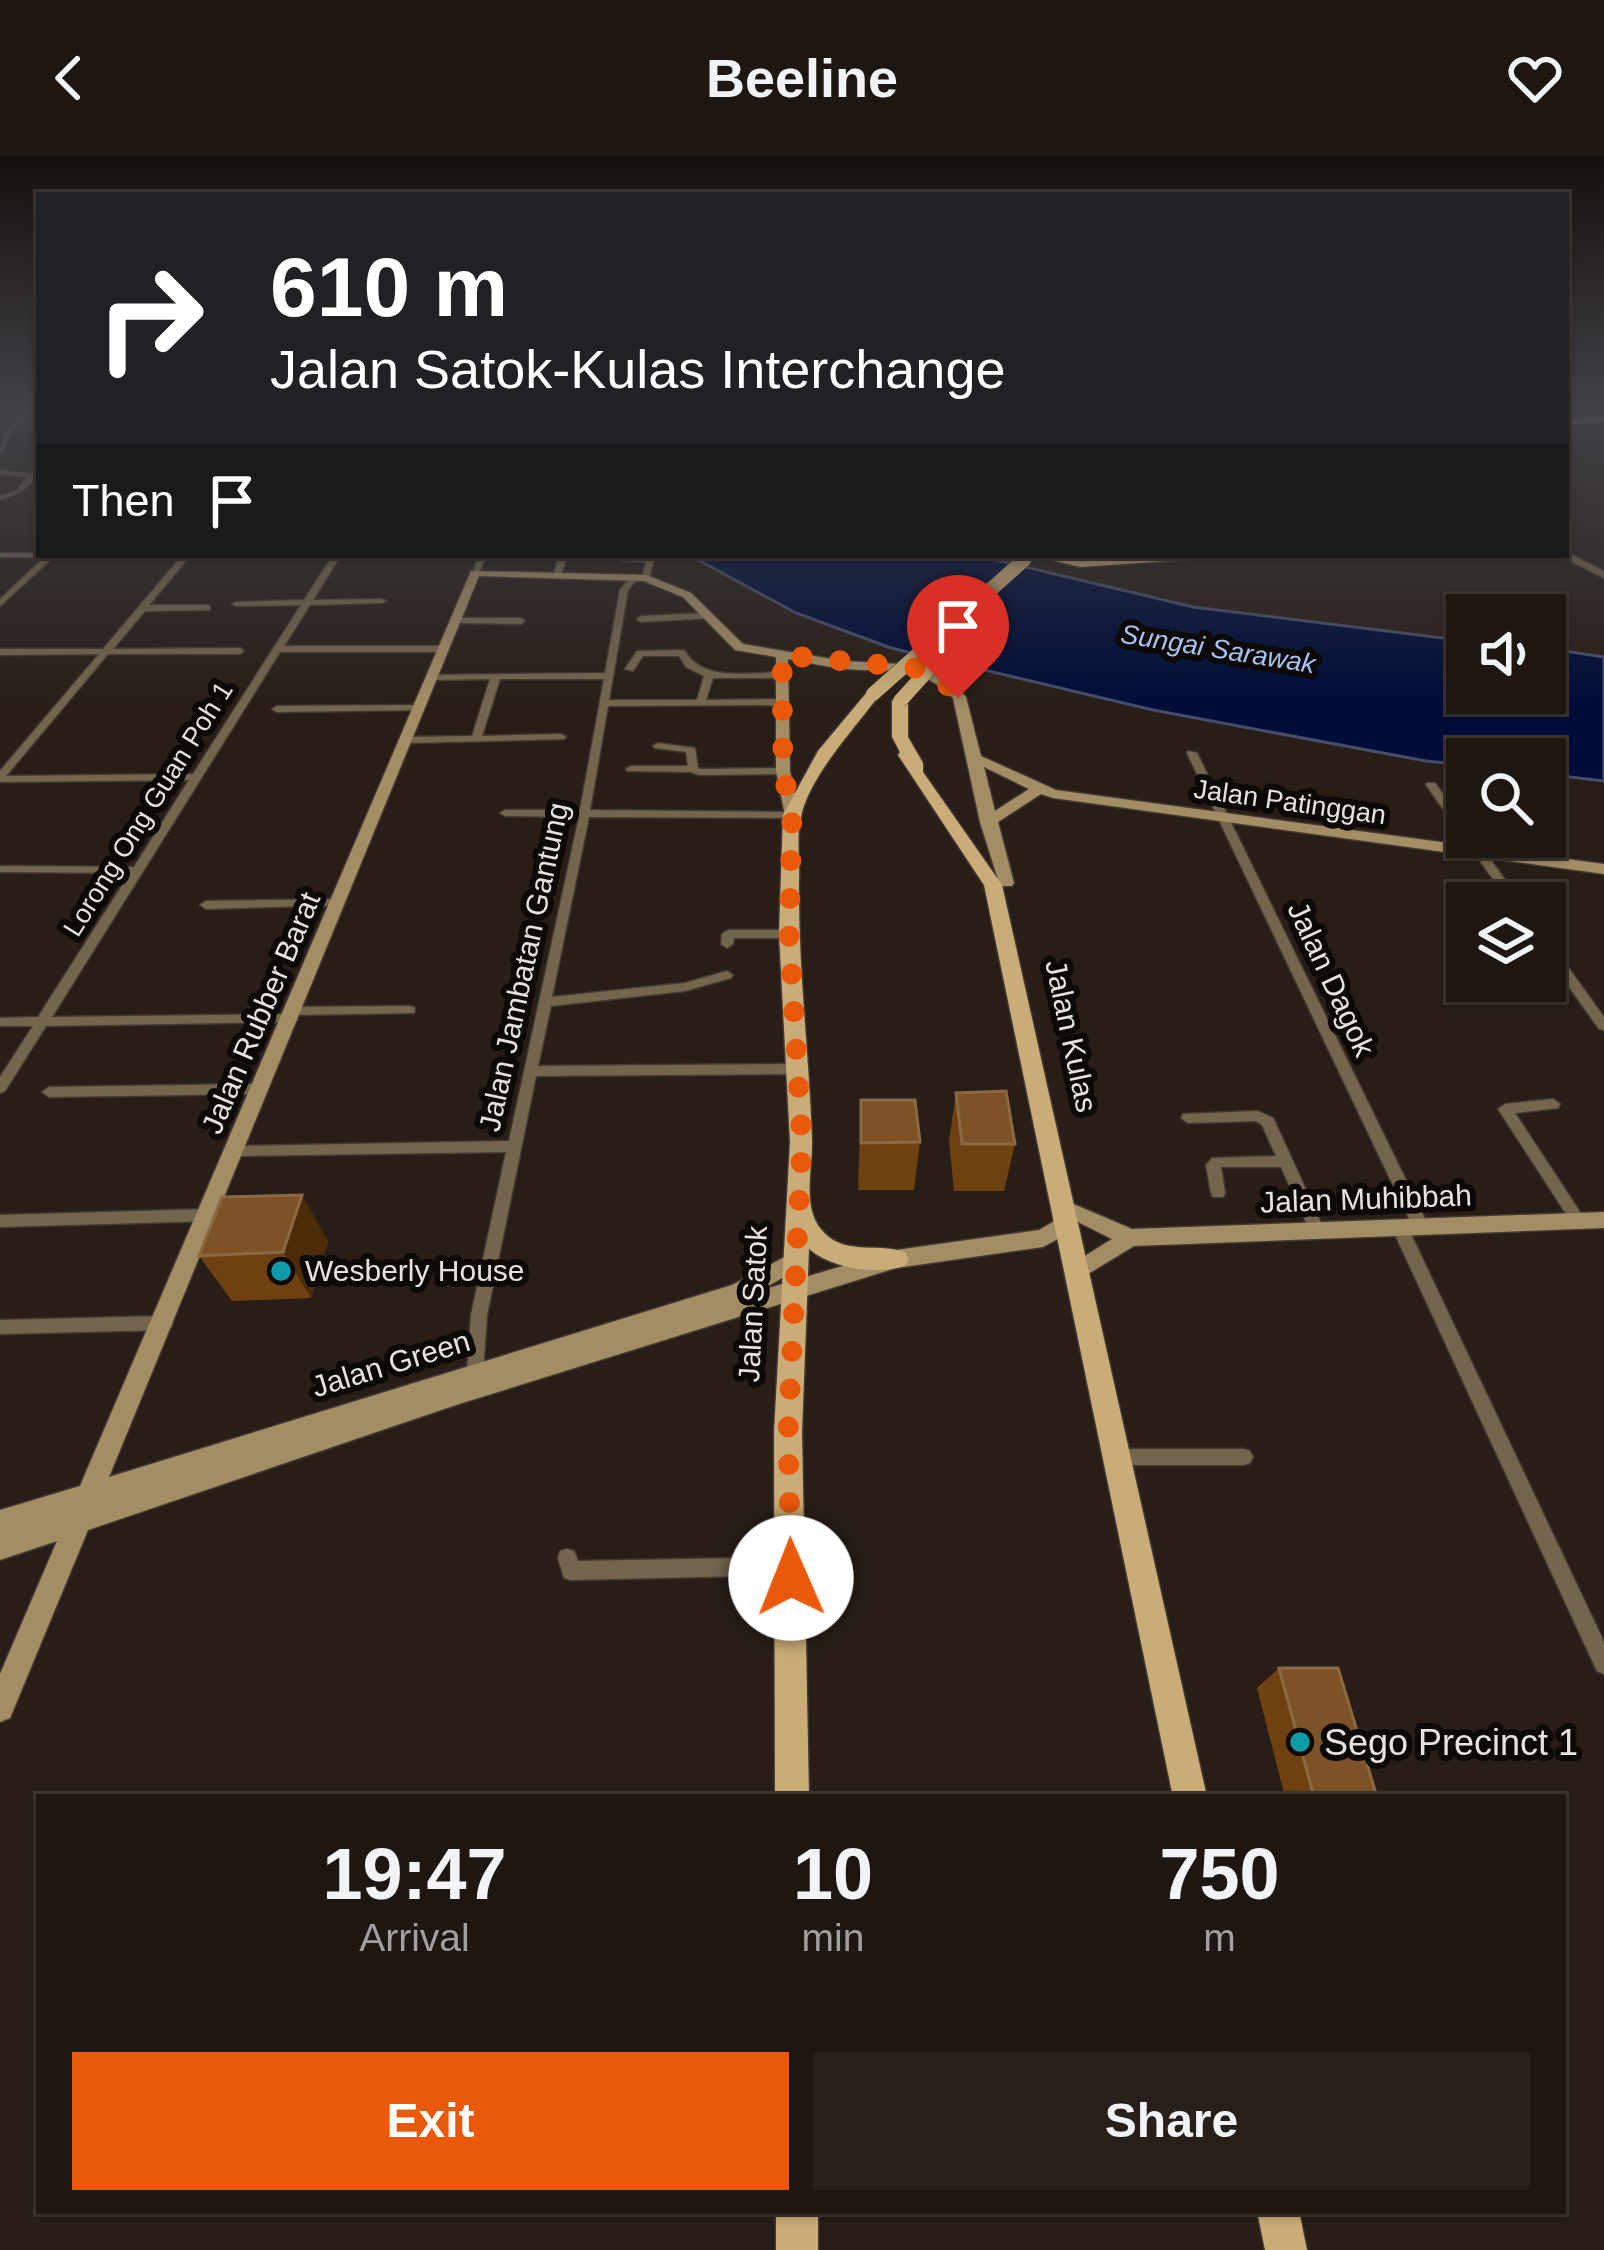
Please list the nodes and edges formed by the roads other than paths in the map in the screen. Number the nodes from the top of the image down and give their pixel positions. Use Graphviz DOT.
graph roads {
  1 [pos="0,555"];
  2 [pos="36,556"];
  3 [pos="49,558"];
  4 [pos="184,558"];
  5 [pos="335,558"];
  6 [pos="562,558"];
  7 [pos="1030,558"];
  8 [pos="1044,558"];
  9 [pos="1051,558"];
  10 [pos="1165,558"];
  11 [pos="1569,558"];
  12 [pos="622,560"];
  13 [pos="479,564"];
  14 [pos="558,573"];
  15 [pos="1604,575"];
  16 [pos="641,577"];
  17 [pos="382,602"];
  18 [pos="0,604"];
  19 [pos="236,604"];
  20 [pos="304,605"];
  21 [pos="141,608"];
  22 [pos="206,608"];
  23 [pos="708,616"];
  24 [pos="641,619"];
  25 [pos="455,621"];
  26 [pos="521,621"];
  27 [pos="277,649"];
  28 [pos="444,649"];
  29 [pos="240,651"];
  30 [pos="0,652"];
  31 [pos="105,652"];
  32 [pos="782,655"];
  33 [pos="630,669"];
  34 [pos="709,675"];
  35 [pos="783,675"];
  36 [pos="432,676"];
  37 [pos="496,676"];
  38 [pos="609,676"];
  39 [pos="755,676"];
  40 [pos="701,702"];
  41 [pos="757,702"];
  42 [pos="784,702"];
  43 [pos="604,703"];
  44 [pos="419,707"];
  45 [pos="277,709"];
  46 [pos="561,737"];
  47 [pos="407,740"];
  48 [pos="476,740"];
  49 [pos="658,746"];
  50 [pos="1192,753"];
  51 [pos="906,754"];
  52 [pos="977,759"];
  53 [pos="632,769"];
  54 [pos="693,769"];
  55 [pos="783,771"];
  56 [pos="197,777"];
  57 [pos="0,778"];
  58 [pos="1431,784"];
  59 [pos="1037,790"];
  60 [pos="1446,805"];
  61 [pos="505,813"];
  62 [pos="584,815"];
  63 [pos="792,815"];
  64 [pos="1224,817"];
  65 [pos="988,822"];
  66 [pos="1446,848"];
  67 [pos="1519,858"];
  68 [pos="0,869"];
  69 [pos="1604,869"];
  70 [pos="136,870"];
  71 [pos="1006,883"];
  72 [pos="340,902"];
  73 [pos="206,904"];
  74 [pos="789,934"];
  75 [pos="727,944"];
  76 [pos="1566,973"];
  77 [pos="727,975"];
  78 [pos="544,1002"];
  79 [pos="409,1010"];
  80 [pos="293,1014"];
  81 [pos="42,1021"];
  82 [pos="0,1022"];
  83 [pos="1604,1026"];
  84 [pos="795,1069"];
  85 [pos="531,1071"];
  86 [pos="0,1088"];
  87 [pos="261,1089"];
  88 [pos="49,1091"];
  89 [pos="1553,1104"];
  90 [pos="1188,1118"];
  91 [pos="515,1146"];
  92 [pos="235,1151"];
  93 [pos="1285,1161"];
  94 [pos="1218,1193"];
  95 [pos="1070,1207"];
  96 [pos="799,1214"];
  97 [pos="209,1215"];
  98 [pos="1604,1220"];
  99 [pos="0,1221"];
  100 [pos="1580,1222"];
  101 [pos="1410,1228"];
  102 [pos="1316,1229"];
  103 [pos="1130,1238"];
  104 [pos="896,1259"];
  105 [pos="1088,1264"];
  106 [pos="796,1276"];
  107 [pos="165,1323"];
  108 [pos="0,1327"];
  109 [pos="1098,1361"];
  110 [pos="475,1372"];
  111 [pos="1118,1457"];
  112 [pos="1244,1457"];
  113 [pos="89,1492"];
  114 [pos="78,1521"];
  115 [pos="0,1523"];
  116 [pos="0,1547"];
  117 [pos="567,1558"];
  118 [pos="790,1567"];
  119 [pos="1604,1664"];
  120 [pos="0,1708"];
  121 [pos="792,1794"];
  122 [pos="1189,1794"];
  123 [pos="797,2214"];
  124 [pos="1279,2214"];
  125 [pos="797,2250"];
  126 [pos="1286,2250"];
  1 -- 2 [label="street"];
  3 -- 18 [label="street"];
  4 -- 21 [label="street"];
  5 -- 20 [label="street, Lorong Ong Guan Poh 1"];
  6 -- 14 [label="street"];
  7 -- 63 [label="main road, Jalan Satok, bridge"];
  8 -- 51 [label="main road, Jalan Kulas, bridge"];
  9 -- 10 [label="main road"];
  11 -- 15 [label="street"];
  12 -- 16 [label="street"];
  13 -- 14 [label="main road"];
  13 -- 25 [label="main road, Jalan Rubber Barat"];
  14 -- 16 [label="main road"];
  16 -- 23 [label="main road, Jalan Kulas"];
  16 -- 38 [label="street, Jalan Jambatan Gantung"];
  17 -- 20 [label="street"];
  19 -- 20 [label="street"];
  20 -- 27 [label="street, Lorong Ong Guan Poh 1"];
  21 -- 22 [label="street"];
  21 -- 31 [label="street"];
  23 -- 24 [label="street"];
  23 -- 32 [label="main road, Jalan Kulas"];
  25 -- 26 [label="street"];
  25 -- 28 [label="main road, Jalan Rubber Barat"];
  27 -- 28 [label="street"];
  27 -- 56 [label="street, Lorong Ong Guan Poh 1"];
  28 -- 36 [label="main road, Jalan Rubber Barat"];
  29 -- 31 [label="street"];
  30 -- 31 [label="street"];
  31 -- 57 [label="street"];
  32 -- 35 [label="main road, Jalan Satok"];
  32 -- 52 [label="main road, Jalan Kulas"];
  33 -- 34 [label="street"];
  34 -- 39 [label="street"];
  34 -- 40 [label="street"];
  35 -- 39 [label="street"];
  35 -- 42 [label="main road, Jalan Satok"];
  36 -- 37 [label="street"];
  36 -- 44 [label="main road, Jalan Rubber Barat"];
  37 -- 38 [label="street"];
  37 -- 48 [label="street"];
  38 -- 43 [label="street, Jalan Jambatan Gantung"];
  39 -- 41 [label="street"];
  40 -- 41 [label="street"];
  40 -- 43 [label="street"];
  41 -- 42 [label="street"];
  42 -- 55 [label="main road, Jalan Satok"];
  43 -- 62 [label="street, Jalan Jambatan Gantung"];
  44 -- 45 [label="street"];
  44 -- 47 [label="main road, Jalan Rubber Barat"];
  46 -- 48 [label="street"];
  47 -- 48 [label="street"];
  47 -- 72 [label="main road, Jalan Rubber Barat"];
  49 -- 54 [label="street"];
  50 -- 64 [label="street, Jalan Dagok"];
  51 -- 71 [label="main road, Jalan Kulas"];
  51 -- 95 [label="main road, Jalan Kulas"];
  52 -- 59 [label="main road, Jalan Patinggan"];
  52 -- 65 [label="main road, Jalan Kulas"];
  53 -- 54 [label="street"];
  54 -- 55 [label="street"];
  55 -- 63 [label="main road, Jalan Satok"];
  56 -- 57 [label="street"];
  56 -- 70 [label="street, Lorong Ong Guan Poh 1"];
  58 -- 60 [label="street"];
  59 -- 64 [label="main road, Jalan Patinggan"];
  59 -- 65 [label="main road"];
  61 -- 62 [label="street"];
  62 -- 63 [label="street"];
  62 -- 78 [label="street, Jalan Jambatan Gantung"];
  63 -- 74 [label="main road, Jalan Satok"];
  64 -- 66 [label="main road, Jalan Patinggan"];
  64 -- 101 [label="street, Jalan Dagok"];
  65 -- 71 [label="main road, Jalan Kulas"];
  67 -- 69 [label="main road, Jalan Patinggan"];
  68 -- 70 [label="street"];
  70 -- 81 [label="street, Lorong Ong Guan Poh 1"];
  71 -- 95 [label="main road, Jalan Kulas"];
  72 -- 73 [label="street"];
  72 -- 80 [label="main road, Jalan Rubber Barat"];
  74 -- 75 [label="street"];
  74 -- 84 [label="main road, Jalan Satok"];
  76 -- 83 [label="street"];
  77 -- 78 [label="street"];
  78 -- 85 [label="street, Jalan Jambatan Gantung"];
  79 -- 80 [label="street"];
  80 -- 81 [label="street"];
  80 -- 87 [label="main road, Jalan Rubber Barat"];
  81 -- 82 [label="street"];
  81 -- 86 [label="street, Lorong Ong Guan Poh 1"];
  84 -- 85 [label="street"];
  84 -- 96 [label="main road, Jalan Satok"];
  85 -- 91 [label="street, Jalan Jambatan Gantung"];
  87 -- 88 [label="street"];
  87 -- 92 [label="main road, Jalan Rubber Barat"];
  89 -- 100 [label="street"];
  90 -- 93 [label="street"];
  91 -- 92 [label="street"];
  91 -- 110 [label="street, Jalan Jambatan Gantung"];
  92 -- 97 [label="main road, Jalan Rubber Barat"];
  93 -- 94 [label="street"];
  93 -- 102 [label="street"];
  95 -- 103 [label="main road, Jalan Muhibbah"];
  95 -- 104 [label="main road"];
  95 -- 105 [label="main road, Jalan Kulas"];
  95 -- 109 [label="main road, Jalan Kulas"];
  96 -- 104 [label="main road"];
  96 -- 106 [label="main road, Jalan Satok"];
  97 -- 99 [label="street"];
  97 -- 107 [label="main road, Jalan Rubber Barat"];
  98 -- 100 [label="main road, Jalan Muhibbah"];
  100 -- 101 [label="main road, Jalan Muhibbah"];
  101 -- 102 [label="main road, Jalan Muhibbah"];
  101 -- 119 [label="street, Jalan Dagok"];
  102 -- 103 [label="main road, Jalan Muhibbah"];
  103 -- 105 [label="main road, Jalan Muhibbah"];
  104 -- 106 [label="main road"];
  105 -- 109 [label="main road, Jalan Kulas"];
  106 -- 110 [label="main road, Jalan Green"];
  106 -- 114 [label="main road, Jalan Green"];
  106 -- 118 [label="main road, Jalan Satok"];
  107 -- 108 [label="street"];
  107 -- 113 [label="main road, Jalan Rubber Barat"];
  109 -- 111 [label="main road, Jalan Kulas"];
  110 -- 113 [label="main road, Jalan Green"];
  111 -- 112 [label="street"];
  111 -- 122 [label="main road, Jalan Kulas"];
  113 -- 114 [label="main road, Jalan Rubber Barat"];
  113 -- 115 [label="main road, Jalan Green"];
  114 -- 116 [label="main road, Jalan Green"];
  114 -- 120 [label="main road, Jalan Rubber Barat"];
  117 -- 118 [label="street"];
  118 -- 121 [label="main road, Jalan Satok"];
  123 -- 125 [label="main road"];
  124 -- 126 [label="main road"];
}
